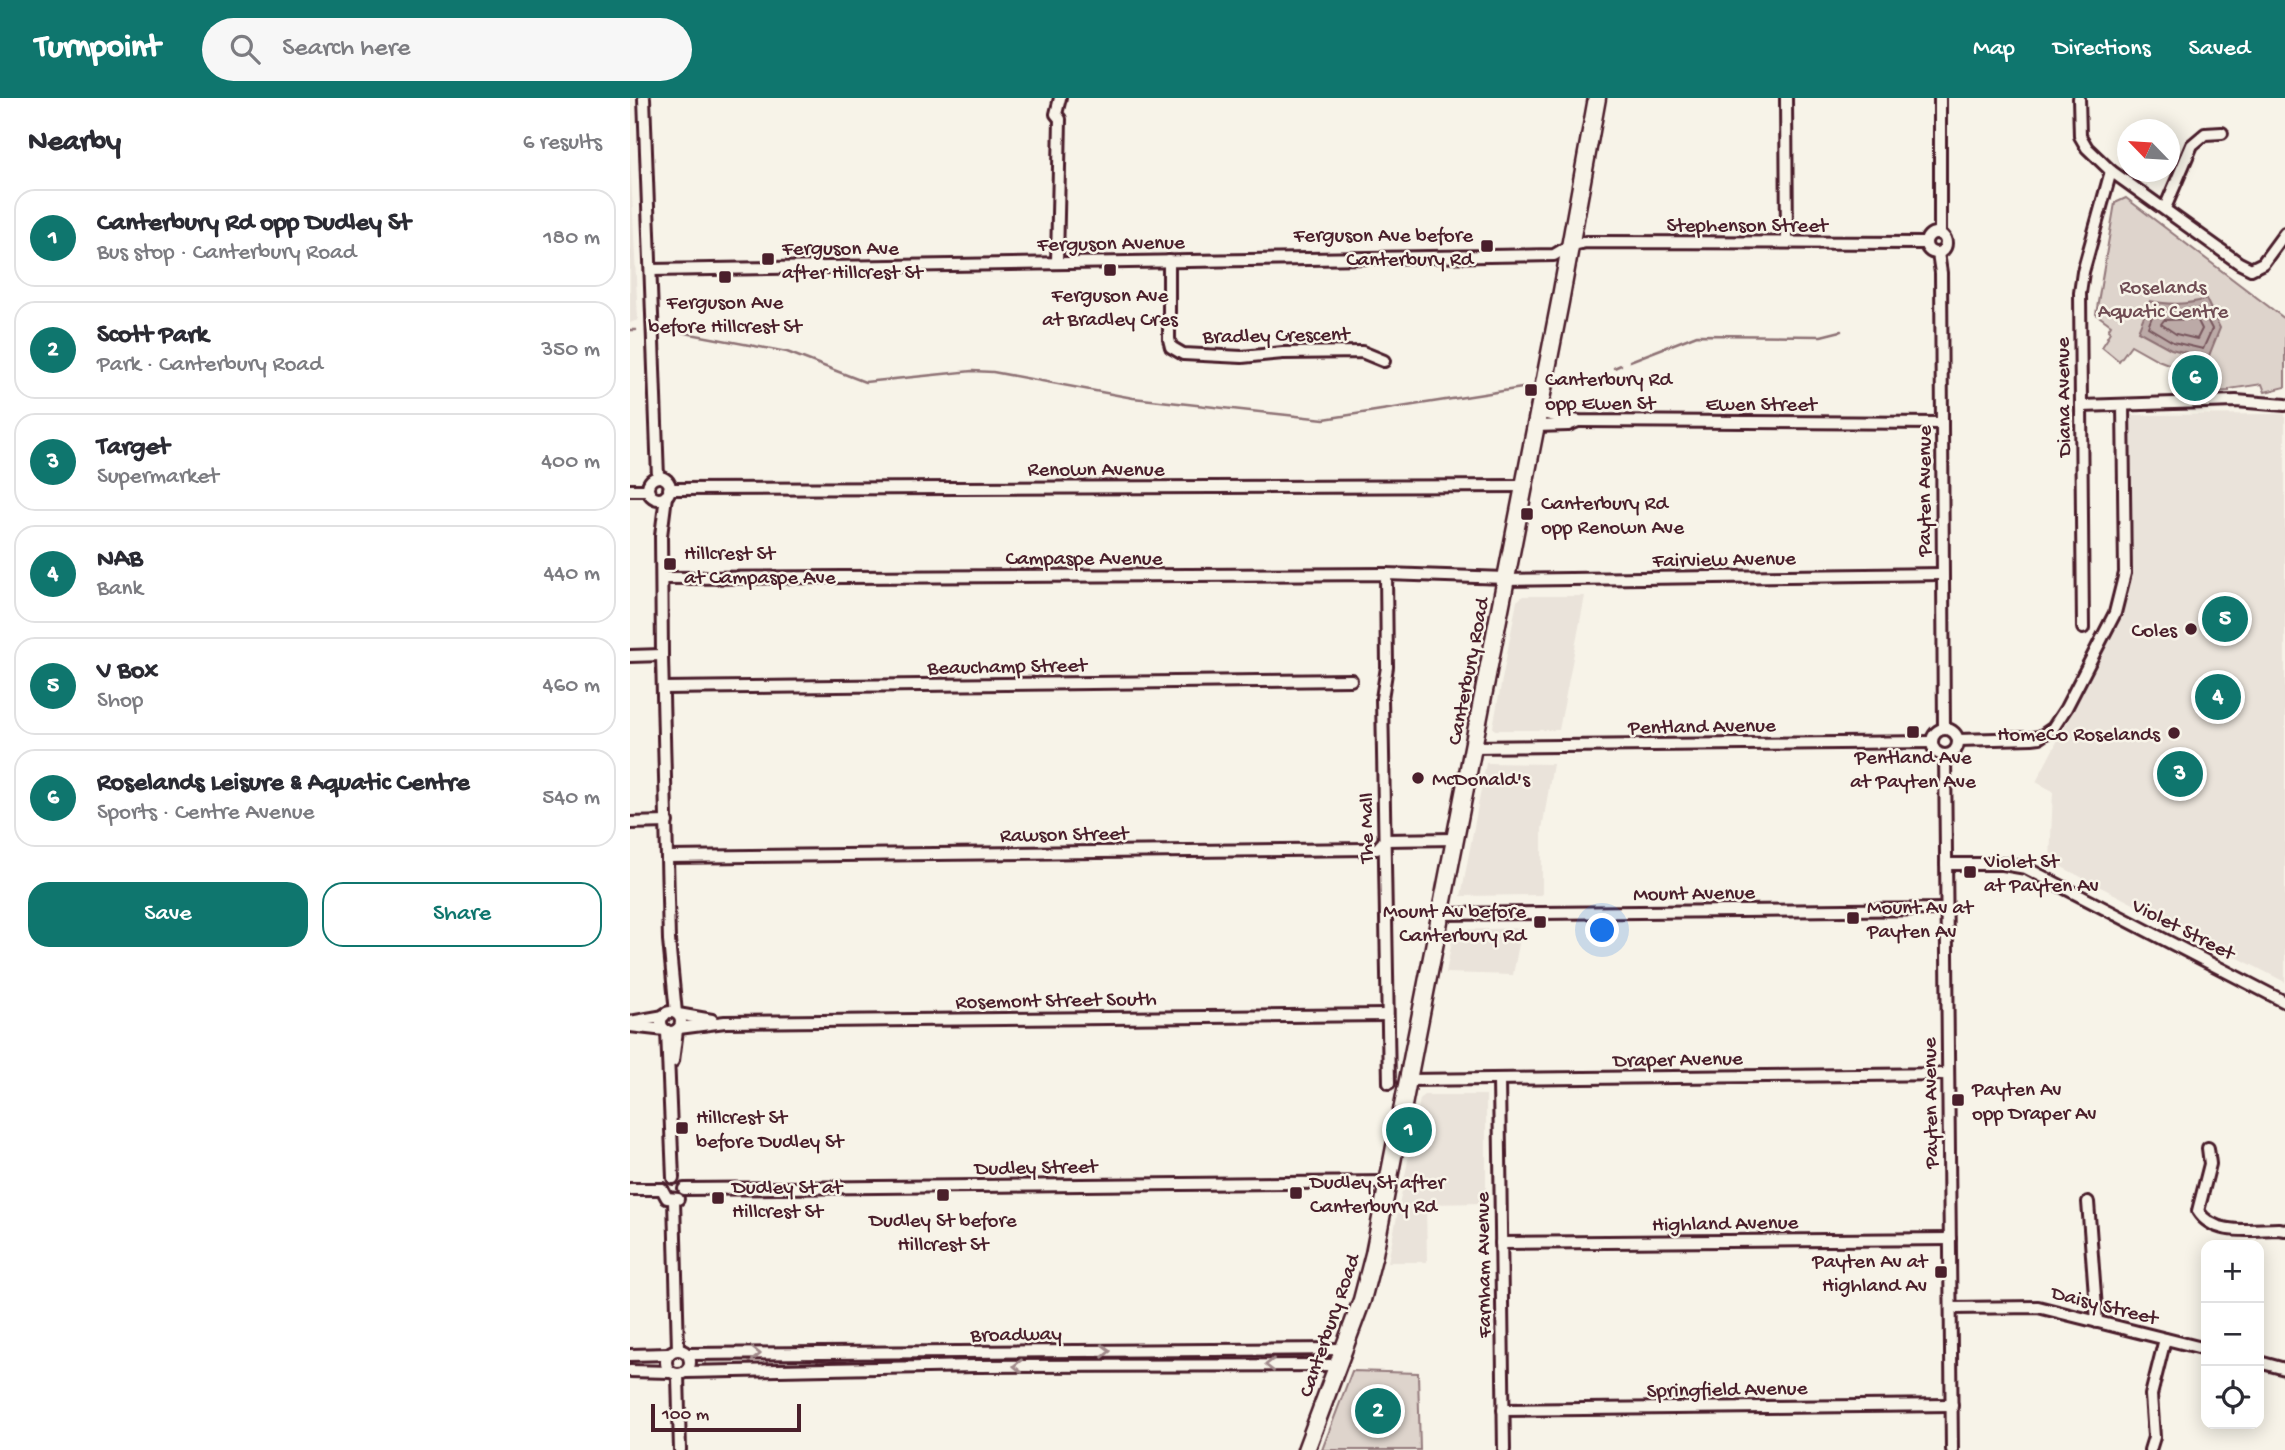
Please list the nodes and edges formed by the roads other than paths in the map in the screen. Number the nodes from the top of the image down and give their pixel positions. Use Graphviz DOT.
graph roads {
  1 [pos="644,98"];
  2 [pos="1597,98"];
  3 [pos="1786,98"];
  4 [pos="1940,98"];
  5 [pos="2079,98"];
  6 [pos="1060,101"];
  7 [pos="2221,133"];
  8 [pos="2111,171"];
  9 [pos="2165,208"];
  10 [pos="2285,233"];
  11 [pos="1940,234"];
  12 [pos="1787,242"];
  13 [pos="1926,243"];
  14 [pos="1569,246"];
  15 [pos="1938,253"];
  16 [pos="1169,261"];
  17 [pos="1057,262"];
  18 [pos="651,270"];
  19 [pos="1384,361"];
  20 [pos="2123,405"];
  21 [pos="2285,405"];
  22 [pos="2081,406"];
  23 [pos="1537,419"];
  24 [pos="1942,424"];
  25 [pos="658,477"];
  26 [pos="1524,486"];
  27 [pos="630,490"];
  28 [pos="667,493"];
  29 [pos="650,494"];
  30 [pos="661,536"];
  31 [pos="1386,574"];
  32 [pos="1942,574"];
  33 [pos="662,578"];
  34 [pos="1506,579"];
  35 [pos="2083,628"];
  36 [pos="662,655"];
  37 [pos="630,656"];
  38 [pos="1350,680"];
  39 [pos="663,688"];
  40 [pos="1944,729"];
  41 [pos="1958,740"];
  42 [pos="1932,742"];
  43 [pos="1473,747"];
  44 [pos="1945,755"];
  45 [pos="667,822"];
  46 [pos="630,823"];
  47 [pos="1455,839"];
  48 [pos="1385,840"];
  49 [pos="668,856"];
  50 [pos="1946,864"];
  51 [pos="1946,909"];
  52 [pos="1442,914"];
  53 [pos="2285,1002"];
  54 [pos="671,1014"];
  55 [pos="1387,1015"];
  56 [pos="725,1022"];
  57 [pos="630,1024"];
  58 [pos="672,1030"];
  59 [pos="1948,1074"];
  60 [pos="1408,1080"];
  61 [pos="1499,1080"];
  62 [pos="1389,1083"];
  63 [pos="2208,1148"];
  64 [pos="673,1178"];
  65 [pos="1389,1182"];
  66 [pos="630,1189"];
  67 [pos="663,1189"];
  68 [pos="684,1189"];
  69 [pos="674,1200"];
  70 [pos="2088,1202"];
  71 [pos="2285,1230"];
  72 [pos="1950,1238"];
  73 [pos="1502,1243"];
  74 [pos="1951,1308"];
  75 [pos="2097,1322"];
  76 [pos="2165,1339"];
  77 [pos="2201,1348"];
  78 [pos="1344,1349"];
  79 [pos="678,1352"];
  80 [pos="630,1355"];
  81 [pos="2264,1363"];
  82 [pos="1338,1365"];
  83 [pos="2285,1369"];
  84 [pos="630,1371"];
  85 [pos="678,1373"];
  86 [pos="1952,1405"];
  87 [pos="1503,1410"];
  88 [pos="680,1450"];
  89 [pos="1306,1450"];
  90 [pos="1504,1450"];
  91 [pos="1952,1450"];
  92 [pos="2150,1450"];
  1 -- 18 [label="street"];
  2 -- 14 [label="highway, Canterbury Road"];
  3 -- 12 [label="street"];
  4 -- 11 [label="street"];
  5 -- 8 [label="street"];
  6 -- 17 [label="street"];
  7 -- 9 [label="street"];
  8 -- 9 [label="street"];
  8 -- 22 [label="street, Diana Avenue"];
  9 -- 10 [label="street"];
  11 -- 13 [label="street"];
  11 -- 15 [label="street"];
  12 -- 13 [label="street, Stephenson Street"];
  12 -- 14 [label="street, Stephenson Street"];
  13 -- 15 [label="street"];
  14 -- 16 [label="street, Ferguson Avenue"];
  14 -- 23 [label="highway, Canterbury Road"];
  15 -- 24 [label="street, Payten Avenue"];
  16 -- 17 [label="street, Ferguson Avenue"];
  16 -- 19 [label="street, Bradley Crescent"];
  17 -- 18 [label="street, Ferguson Avenue"];
  18 -- 25 [label="street"];
  20 -- 21 [label="street"];
  20 -- 22 [label="street"];
  20 -- 41 [label="street"];
  22 -- 35 [label="street, Diana Avenue"];
  23 -- 24 [label="street, Ewen Street"];
  23 -- 26 [label="highway, Canterbury Road"];
  24 -- 32 [label="street, Payten Avenue"];
  25 -- 28 [label="street"];
  25 -- 29 [label="street"];
  26 -- 28 [label="street, Renown Avenue"];
  26 -- 34 [label="highway, Canterbury Road"];
  27 -- 29 [label="street"];
  28 -- 29 [label="street"];
  28 -- 30 [label="street"];
  29 -- 30 [label="street"];
  30 -- 33 [label="street"];
  31 -- 33 [label="street, Campaspe Avenue"];
  31 -- 34 [label="street, Campaspe Avenue"];
  31 -- 48 [label="street, The Mall"];
  32 -- 34 [label="street, Fairview Avenue"];
  32 -- 40 [label="street, Payten Avenue"];
  33 -- 36 [label="street"];
  34 -- 43 [label="highway, Canterbury Road"];
  36 -- 37 [label="street"];
  36 -- 39 [label="street"];
  38 -- 39 [label="street, Beauchamp Street"];
  39 -- 45 [label="street"];
  40 -- 41 [label="street"];
  40 -- 42 [label="street"];
  41 -- 44 [label="street"];
  42 -- 43 [label="street, Pentland Avenue"];
  42 -- 44 [label="street"];
  43 -- 47 [label="highway, Canterbury Road"];
  44 -- 50 [label="street, Payten Avenue"];
  45 -- 46 [label="street"];
  45 -- 49 [label="street"];
  47 -- 48 [label="street, Rawson Street"];
  47 -- 52 [label="highway, Canterbury Road"];
  48 -- 49 [label="street, Rawson Street"];
  48 -- 55 [label="street, The Mall"];
  49 -- 54 [label="street"];
  50 -- 51 [label="street, Payten Avenue"];
  50 -- 53 [label="street, Violet Street"];
  51 -- 52 [label="street, Mount Avenue"];
  51 -- 59 [label="street, Payten Avenue"];
  52 -- 60 [label="highway, Canterbury Road"];
  54 -- 56 [label="street, Rosemont Street South"];
  54 -- 57 [label="street, Rosemont Street South"];
  54 -- 58 [label="street"];
  54 -- 58 [label="street"];
  55 -- 56 [label="street, Rosemont Street South"];
  55 -- 62 [label="street, The Mall"];
  56 -- 58 [label="street, Rosemont Street South"];
  57 -- 58 [label="street, Rosemont Street South"];
  58 -- 64 [label="street"];
  59 -- 61 [label="street, Draper Avenue"];
  59 -- 72 [label="street, Payten Avenue"];
  60 -- 61 [label="street, Draper Avenue"];
  60 -- 65 [label="highway, Canterbury Road"];
  61 -- 73 [label="street, Farnham Avenue"];
  63 -- 71 [label="street"];
  64 -- 67 [label="street"];
  64 -- 68 [label="street"];
  65 -- 68 [label="street, Dudley Street"];
  65 -- 78 [label="highway, Canterbury Road"];
  66 -- 67 [label="street"];
  67 -- 69 [label="street"];
  68 -- 69 [label="street"];
  69 -- 79 [label="street"];
  70 -- 75 [label="street"];
  72 -- 73 [label="street, Highland Avenue"];
  72 -- 74 [label="street, Payten Avenue"];
  73 -- 87 [label="street, Farnham Avenue"];
  74 -- 75 [label="street, Daisy Street"];
  74 -- 86 [label="street, Payten Avenue"];
  75 -- 76 [label="street, Daisy Street"];
  76 -- 77 [label="street, Daisy Street"];
  76 -- 92 [label="street"];
  79 -- 78 [label="street, Broadway, one-way"];
  78 -- 82 [label="highway, Canterbury Road"];
  79 -- 80 [label="street, Broadway"];
  79 -- 85 [label="street"];
  79 -- 85 [label="street"];
  81 -- 83 [label="street"];
  82 -- 85 [label="street, Broadway, one-way"];
  82 -- 89 [label="highway, Canterbury Road"];
  84 -- 85 [label="street, Broadway"];
  85 -- 88 [label="street"];
  86 -- 87 [label="street, Springfield Avenue"];
  86 -- 91 [label="street, Payten Avenue"];
  87 -- 90 [label="street, Farnham Avenue"];
}
